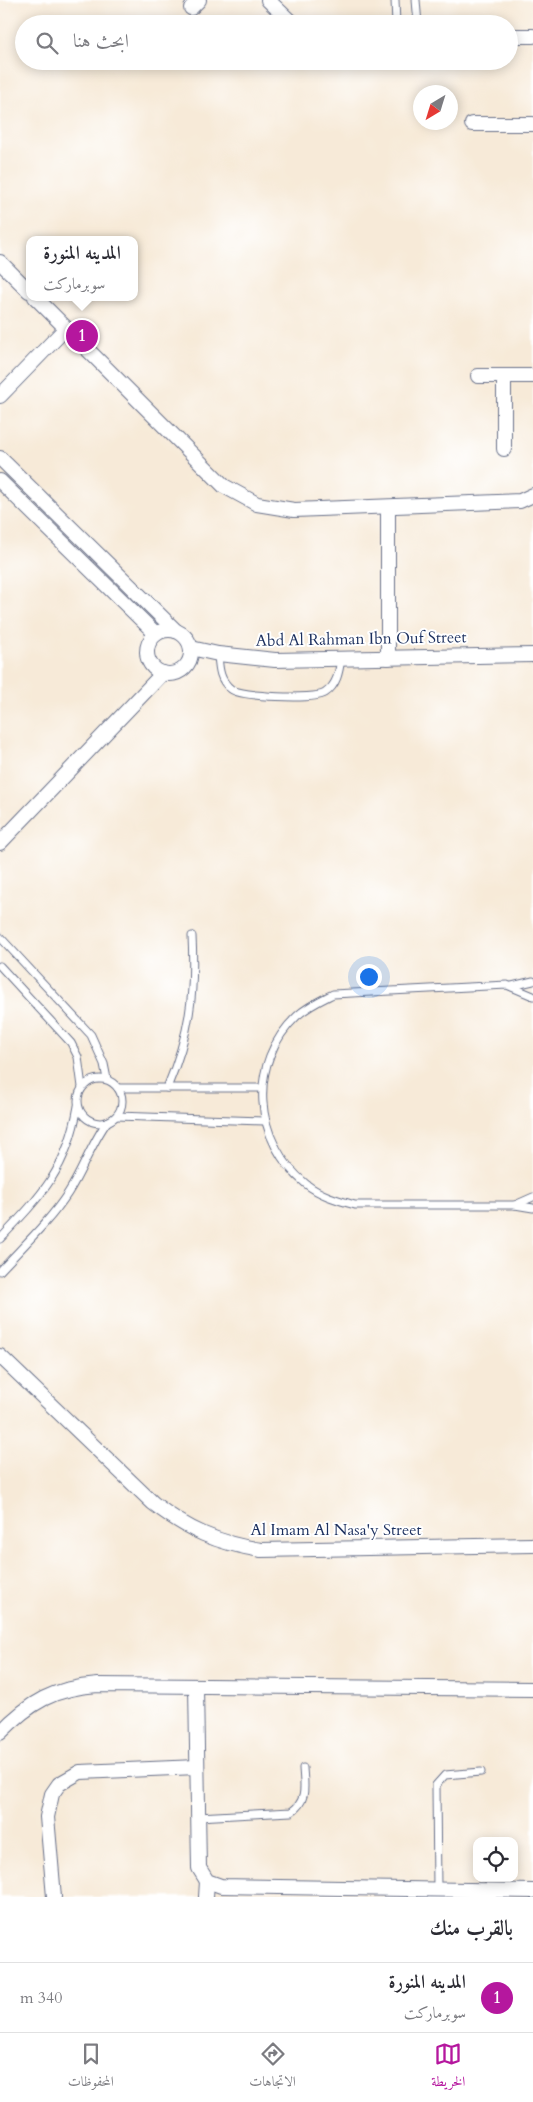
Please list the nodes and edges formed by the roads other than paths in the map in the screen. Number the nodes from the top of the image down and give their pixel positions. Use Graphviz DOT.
graph roads {
  1 [pos="268,0"];
  2 [pos="395,0"];
  3 [pos="416,0"];
  4 [pos="284,15"];
  5 [pos="396,15"];
  6 [pos="417,15"];
  7 [pos="518,36"];
  8 [pos="533,36"];
  9 [pos="472,124"];
  10 [pos="533,124"];
  11 [pos="0,262"];
  12 [pos="26,287"];
  13 [pos="39,301"];
  14 [pos="66,328"];
  15 [pos="478,376"];
  16 [pos="504,376"];
  17 [pos="533,376"];
  18 [pos="0,396"];
  19 [pos="504,449"];
  20 [pos="0,458"];
  21 [pos="0,481"];
  22 [pos="533,495"];
  23 [pos="388,507"];
  24 [pos="176,631"];
  25 [pos="156,634"];
  26 [pos="191,648"];
  27 [pos="218,654"];
  28 [pos="533,655"];
  29 [pos="388,658"];
  30 [pos="341,659"];
  31 [pos="163,673"];
  32 [pos="0,843"];
  33 [pos="192,936"];
  34 [pos="0,937"];
  35 [pos="2,969"];
  36 [pos="533,981"];
  37 [pos="512,986"];
  38 [pos="533,996"];
  39 [pos="107,1080"];
  40 [pos="82,1087"];
  41 [pos="118,1088"];
  42 [pos="167,1088"];
  43 [pos="262,1088"];
  44 [pos="78,1106"];
  45 [pos="117,1116"];
  46 [pos="264,1121"];
  47 [pos="108,1122"];
  48 [pos="533,1197"];
  49 [pos="515,1205"];
  50 [pos="533,1208"];
  51 [pos="0,1239"];
  52 [pos="0,1271"];
  53 [pos="0,1356"];
  54 [pos="533,1545"];
  55 [pos="196,1686"];
  56 [pos="533,1689"];
  57 [pos="0,1734"];
  58 [pos="197,1767"];
  59 [pos="303,1768"];
  60 [pos="481,1772"];
  61 [pos="198,1817"];
  62 [pos="207,1880"];
  63 [pos="437,1890"];
  64 [pos="533,1891"];
  65 [pos="54,1897"];
  66 [pos="206,1897"];
  1 -- 4 [label="street"];
  2 -- 5 [label="lane"];
  3 -- 6 [label="lane"];
  7 -- 8 [label="street"];
  9 -- 10 [label="street"];
  11 -- 12 [label="street"];
  13 -- 14 [label="street"];
  14 -- 18 [label="street"];
  14 -- 23 [label="street"];
  15 -- 16 [label="street"];
  16 -- 17 [label="street"];
  16 -- 19 [label="street"];
  20 -- 24 [label="street"];
  21 -- 25 [label="street"];
  22 -- 23 [label="street"];
  23 -- 29 [label="street"];
  24 -- 25 [label="street"];
  24 -- 26 [label="street"];
  25 -- 31 [label="street"];
  26 -- 27 [label="street, Abd Al Rahman Ibn Ouf Street"];
  26 -- 31 [label="street"];
  27 -- 30 [label="street, Abd Al Rahman Ibn Ouf Street"];
  27 -- 30 [label="lane"];
  28 -- 29 [label="street, Abd Al Rahman Ibn Ouf Street"];
  29 -- 30 [label="street, Abd Al Rahman Ibn Ouf Street"];
  31 -- 32 [label="street"];
  33 -- 42 [label="lane"];
  34 -- 39 [label="lane"];
  35 -- 40 [label="lane"];
  36 -- 37 [label="lane"];
  37 -- 38 [label="lane"];
  37 -- 43 [label="lane"];
  39 -- 40 [label="lane"];
  39 -- 41 [label="lane"];
  40 -- 44 [label="lane"];
  41 -- 42 [label="lane"];
  41 -- 45 [label="lane"];
  42 -- 43 [label="lane"];
  43 -- 46 [label="lane"];
  44 -- 47 [label="lane"];
  44 -- 51 [label="lane"];
  45 -- 46 [label="lane"];
  45 -- 47 [label="lane"];
  46 -- 49 [label="lane"];
  47 -- 52 [label="lane"];
  48 -- 49 [label="lane"];
  49 -- 50 [label="lane"];
  53 -- 54 [label="street, Al Imam Al Nasa'y Street"];
  55 -- 56 [label="street"];
  55 -- 57 [label="street"];
  55 -- 58 [label="street"];
  58 -- 61 [label="street"];
  58 -- 65 [label="street"];
  59 -- 61 [label="lane"];
  60 -- 63 [label="lane"];
  61 -- 62 [label="street"];
  62 -- 63 [label="street"];
  62 -- 66 [label="street"];
  63 -- 64 [label="street"];
}
